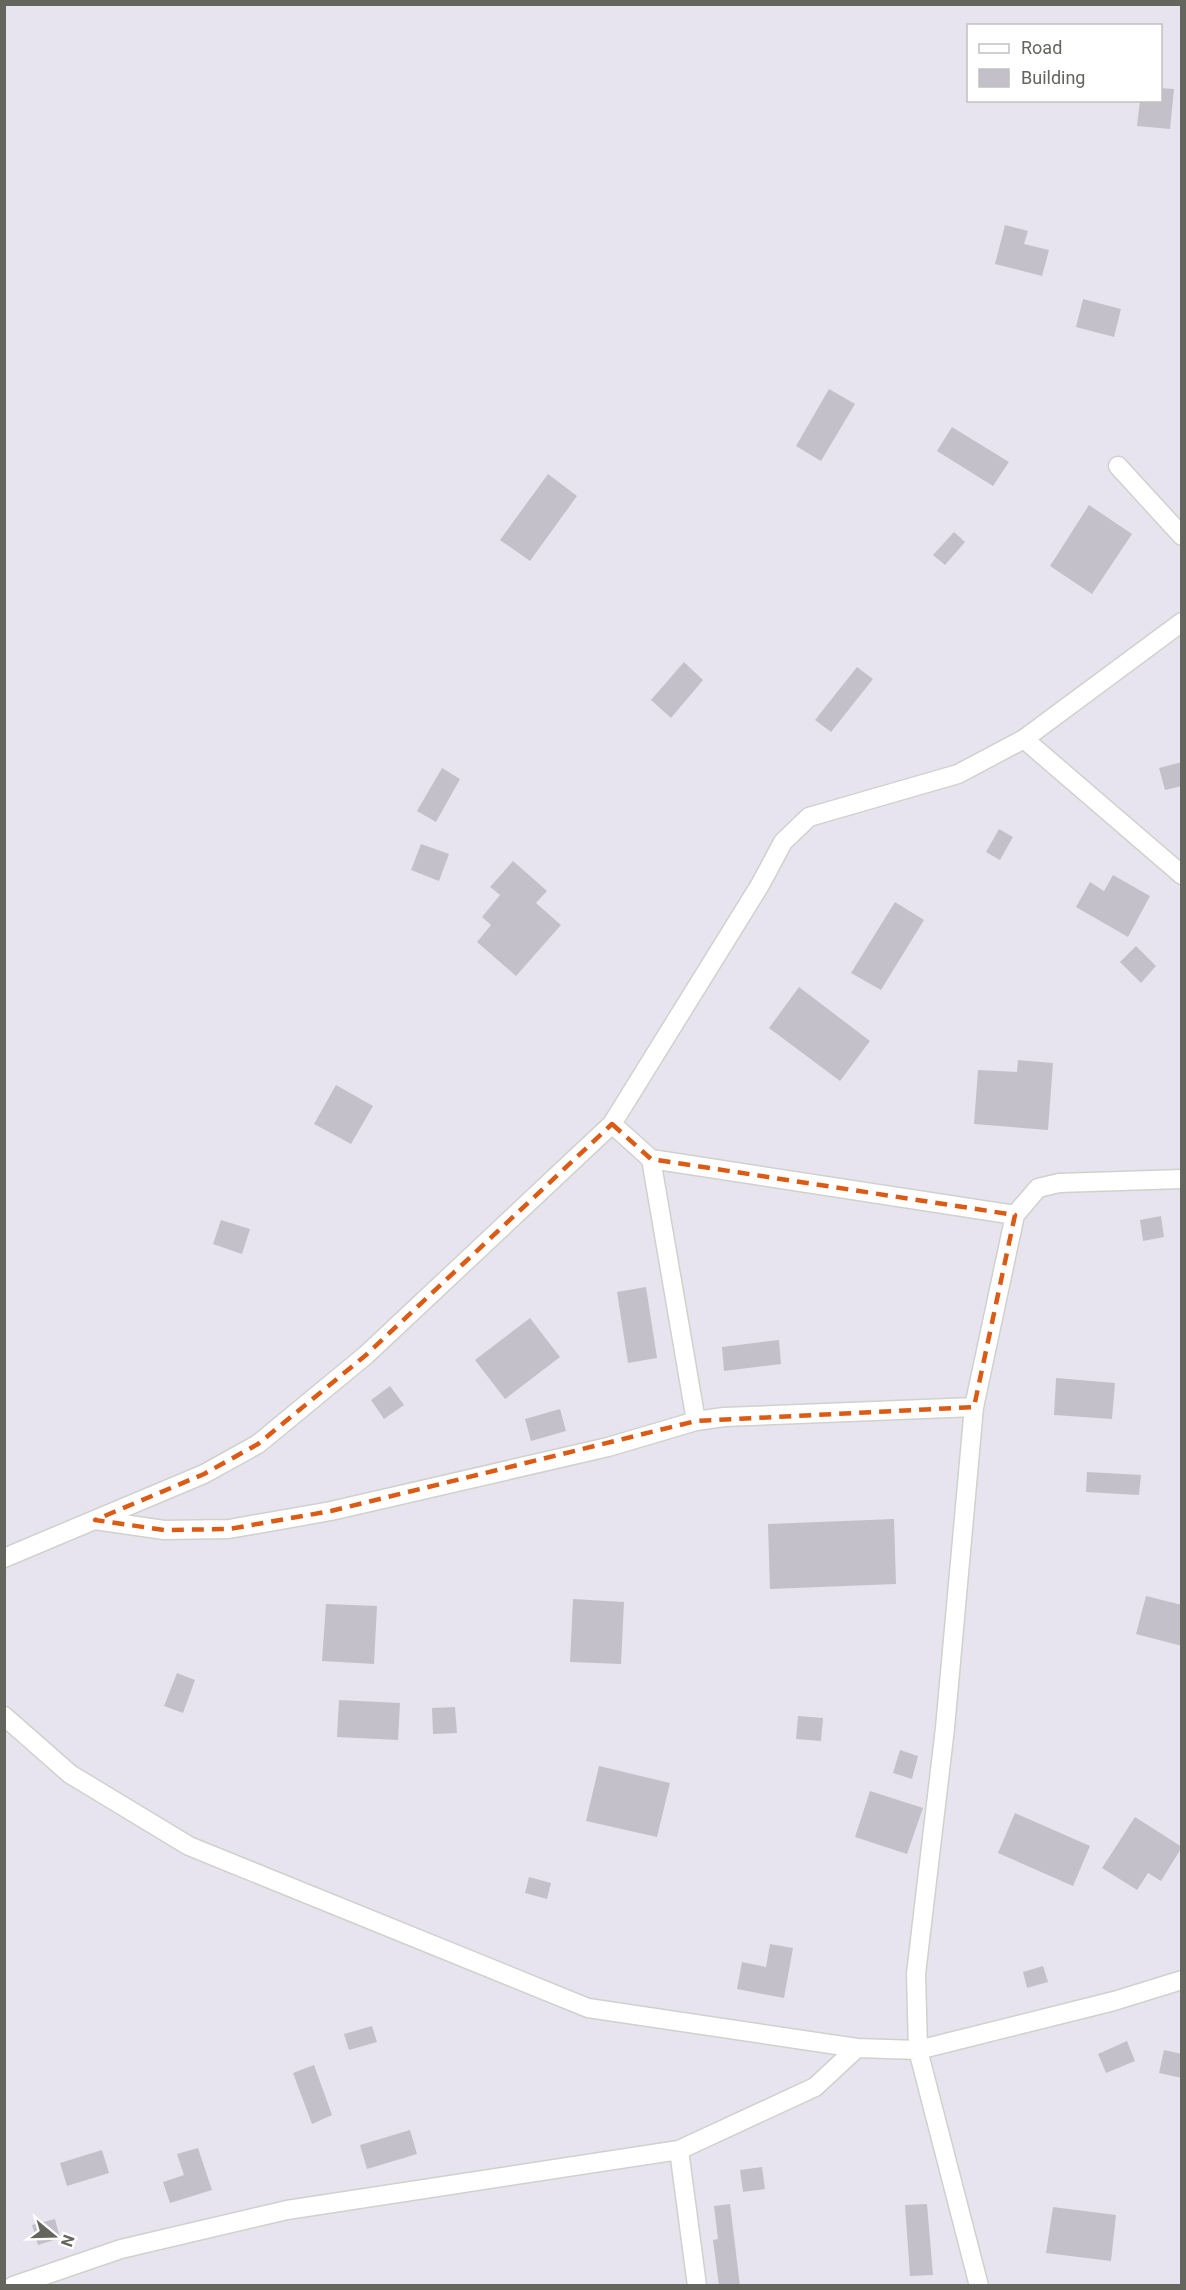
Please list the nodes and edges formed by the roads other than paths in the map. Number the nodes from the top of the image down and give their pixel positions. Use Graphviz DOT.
graph roads {
  1 [pos="1118,466"];
  2 [pos="1182,536"];
  3 [pos="1182,622"];
  4 [pos="1024,739"];
  5 [pos="1182,875"];
  6 [pos="612,1124"];
  7 [pos="651,1159"];
  8 [pos="1182,1179"];
  9 [pos="1015,1215"];
  10 [pos="974,1407"];
  11 [pos="696,1421"];
  12 [pos="95,1520"];
  13 [pos="4,1558"];
  14 [pos="4,1716"];
  15 [pos="1182,1980"];
  16 [pos="857,2048"];
  17 [pos="918,2050"];
  18 [pos="678,2150"];
  19 [pos="13,2286"];
  20 [pos="697,2286"];
  21 [pos="979,2286"];
  1 -- 2 [label="street"];
  3 -- 4 [label="street"];
  4 -- 5 [label="street"];
  4 -- 6 [label="street"];
  6 -- 7 [label="street"];
  6 -- 12 [label="street"];
  7 -- 9 [label="street"];
  7 -- 11 [label="street"];
  8 -- 9 [label="street"];
  9 -- 10 [label="street"];
  10 -- 11 [label="street"];
  10 -- 17 [label="street"];
  11 -- 12 [label="street"];
  12 -- 13 [label="street"];
  14 -- 16 [label="street"];
  15 -- 17 [label="street"];
  16 -- 17 [label="street"];
  16 -- 18 [label="street"];
  17 -- 21 [label="street"];
  18 -- 19 [label="street"];
  18 -- 20 [label="street"];
}
